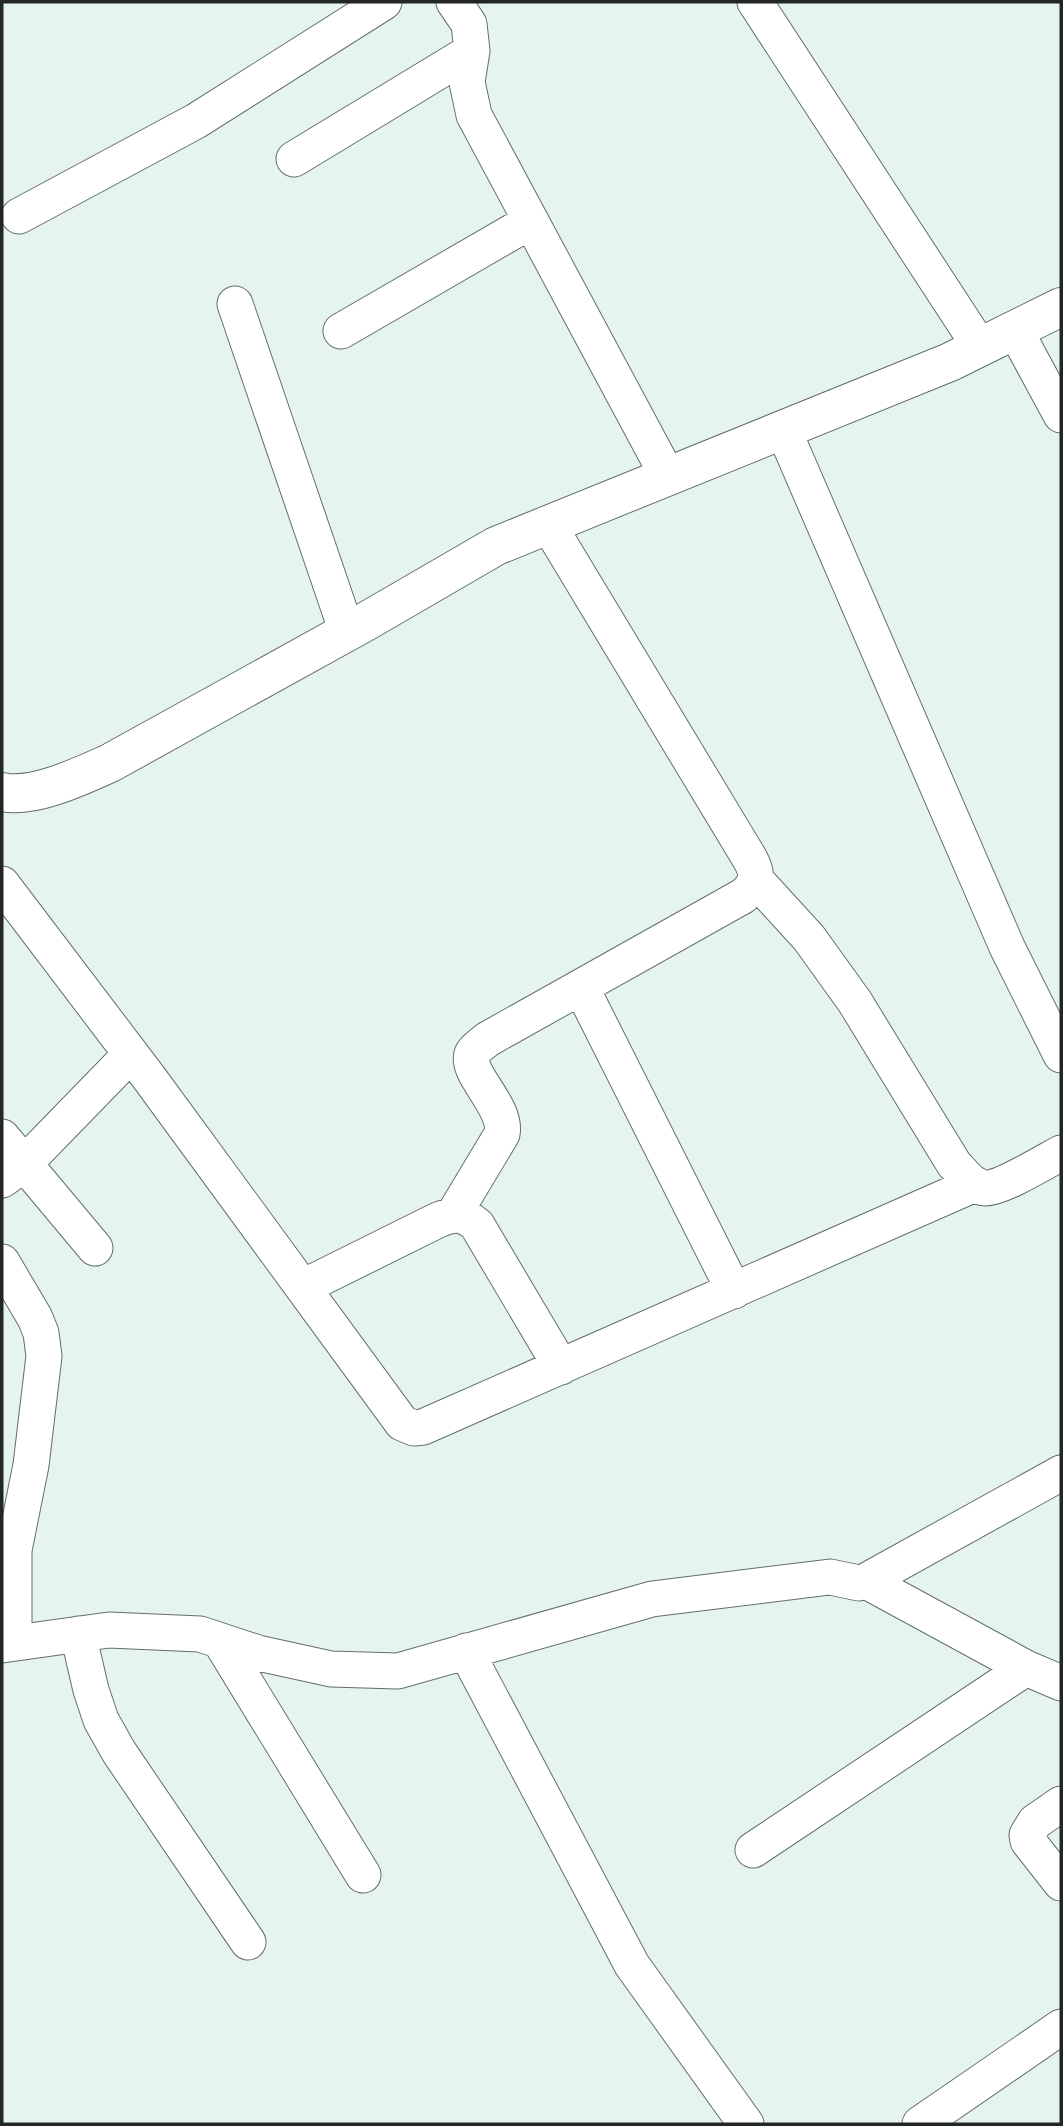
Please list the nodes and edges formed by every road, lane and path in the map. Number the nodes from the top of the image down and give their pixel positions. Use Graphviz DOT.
graph roads {
  1 [pos="384,2"];
  2 [pos="454,2"];
  3 [pos="755,2"];
  4 [pos="472,51"];
  5 [pos="295,159"];
  6 [pos="19,216"];
  7 [pos="531,221"];
  8 [pos="235,304"];
  9 [pos="1061,307"];
  10 [pos="1015,330"];
  11 [pos="341,331"];
  12 [pos="980,347"];
  13 [pos="1061,415"];
  14 [pos="783,429"];
  15 [pos="667,475"];
  16 [pos="548,524"];
  17 [pos="347,632"];
  18 [pos="2,792"];
  19 [pos="757,880"];
  20 [pos="2,884"];
  21 [pos="581,987"];
  22 [pos="131,1054"];
  23 [pos="1061,1055"];
  24 [pos="2,1137"];
  25 [pos="1061,1153"];
  26 [pos="13,1172"];
  27 [pos="975,1184"];
  28 [pos="454,1214"];
  29 [pos="95,1248"];
  30 [pos="2,1262"];
  31 [pos="303,1287"];
  32 [pos="734,1291"];
  33 [pos="561,1367"];
  34 [pos="1061,1473"];
  35 [pos="866,1581"];
  36 [pos="11,1624"];
  37 [pos="78,1634"];
  38 [pos="220,1641"];
  39 [pos="467,1651"];
  40 [pos="1026,1668"];
  41 [pos="1061,1683"];
  42 [pos="1061,1804"];
  43 [pos="753,1850"];
  44 [pos="363,1875"];
  45 [pos="1061,1883"];
  46 [pos="248,1942"];
  47 [pos="1061,2027"];
  48 [pos="931,2121"];
  49 [pos="746,2124"];
  1 -- 6 [label="street"];
  2 -- 4 [label="street"];
  3 -- 12 [label="street"];
  4 -- 5 [label="street"];
  4 -- 7 [label="street"];
  7 -- 11 [label="street"];
  7 -- 15 [label="street"];
  8 -- 17 [label="street"];
  9 -- 10 [label="street"];
  10 -- 12 [label="street"];
  10 -- 13 [label="street"];
  12 -- 14 [label="street"];
  14 -- 15 [label="street"];
  14 -- 23 [label="street"];
  15 -- 16 [label="street"];
  16 -- 17 [label="street"];
  16 -- 19 [label="street"];
  17 -- 18 [label="street"];
  19 -- 21 [label="street"];
  19 -- 27 [label="street"];
  20 -- 22 [label="street"];
  21 -- 28 [label="street"];
  21 -- 32 [label="street"];
  22 -- 26 [label="street"];
  22 -- 31 [label="street"];
  24 -- 26 [label="street"];
  25 -- 27 [label="street"];
  26 -- 29 [label="street"];
  27 -- 32 [label="street"];
  28 -- 31 [label="street"];
  28 -- 33 [label="street"];
  30 -- 36 [label="street"];
  31 -- 33 [label="street"];
  32 -- 33 [label="street"];
  34 -- 35 [label="street"];
  35 -- 39 [label="street"];
  35 -- 40 [label="street"];
  36 -- 37 [label="street"];
  37 -- 38 [label="street"];
  37 -- 46 [label="street"];
  38 -- 39 [label="street"];
  38 -- 44 [label="street"];
  39 -- 49 [label="street"];
  40 -- 41 [label="street"];
  40 -- 43 [label="street"];
  42 -- 45 [label="street"];
  47 -- 48 [label="street"];
}
